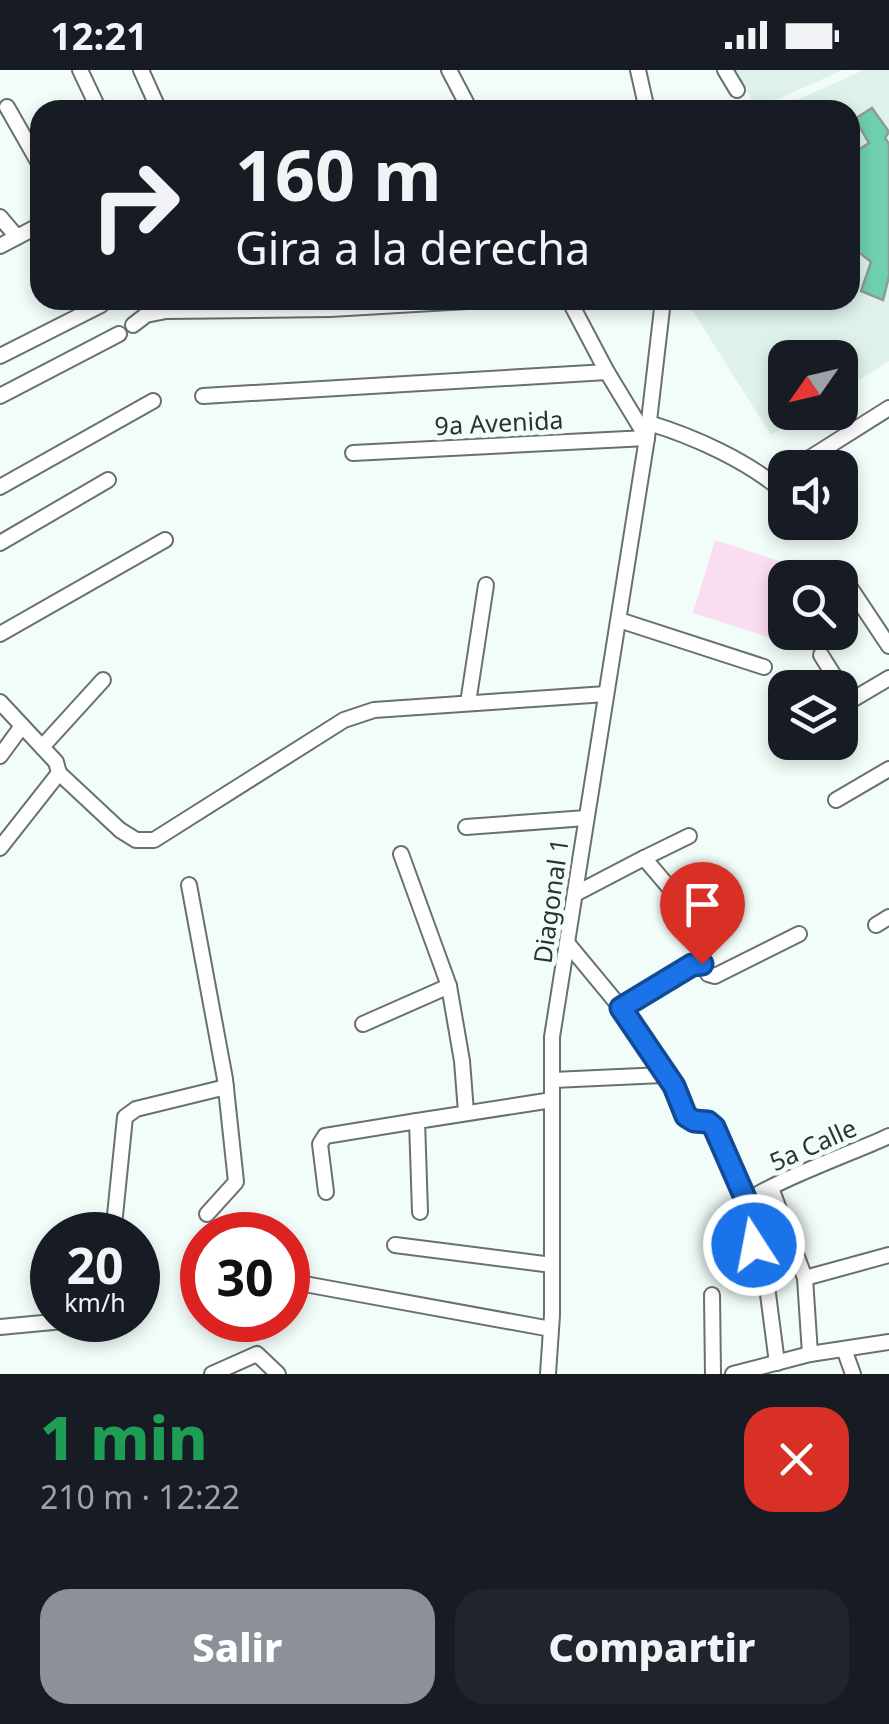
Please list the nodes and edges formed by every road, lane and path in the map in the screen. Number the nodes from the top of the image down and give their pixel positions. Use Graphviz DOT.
graph roads {
  1 [pos="80,70"];
  2 [pos="141,70"];
  3 [pos="448,70"];
  4 [pos="638,70"];
  5 [pos="725,70"];
  6 [pos="738,90"];
  7 [pos="94,100"];
  8 [pos="154,100"];
  9 [pos="464,100"];
  10 [pos="644,100"];
  11 [pos="8,107"];
  12 [pos="30,148"];
  13 [pos="0,217"];
  14 [pos="30,231"];
  15 [pos="18,237"];
  16 [pos="0,246"];
  17 [pos="90,310"];
  18 [pos="275,310"];
  19 [pos="574,310"];
  20 [pos="663,310"];
  21 [pos="133,325"];
  22 [pos="119,334"];
  23 [pos="0,356"];
  24 [pos="607,372"];
  25 [pos="0,396"];
  26 [pos="203,396"];
  27 [pos="153,401"];
  28 [pos="889,408"];
  29 [pos="648,431"];
  30 [pos="821,450"];
  31 [pos="353,453"];
  32 [pos="768,479"];
  33 [pos="108,480"];
  34 [pos="0,487"];
  35 [pos="165,540"];
  36 [pos="0,543"];
  37 [pos="486,585"];
  38 [pos="858,600"];
  39 [pos="619,620"];
  40 [pos="0,634"];
  41 [pos="889,646"];
  42 [pos="822,655"];
  43 [pos="764,667"];
  44 [pos="829,670"];
  45 [pos="889,678"];
  46 [pos="103,680"];
  47 [pos="606,694"];
  48 [pos="858,696"];
  49 [pos="0,702"];
  50 [pos="468,704"];
  51 [pos="22,726"];
  52 [pos="42,746"];
  53 [pos="0,756"];
  54 [pos="889,770"];
  55 [pos="58,773"];
  56 [pos="836,800"];
  57 [pos="586,818"];
  58 [pos="466,826"];
  59 [pos="690,836"];
  60 [pos="0,848"];
  61 [pos="401,854"];
  62 [pos="644,858"];
  63 [pos="189,885"];
  64 [pos="575,894"];
  65 [pos="679,899"];
  66 [pos="800,934"];
  67 [pos="568,944"];
  68 [pos="449,986"];
  69 [pos="621,1008"];
  70 [pos="364,1024"];
  71 [pos="664,1075"];
  72 [pos="552,1080"];
  73 [pos="226,1088"];
  74 [pos="552,1100"];
  75 [pos="466,1112"];
  76 [pos="417,1122"];
  77 [pos="889,1136"];
  78 [pos="772,1188"];
  79 [pos="326,1192"];
  80 [pos="746,1200"];
  81 [pos="115,1212"];
  82 [pos="209,1212"];
  83 [pos="420,1212"];
  84 [pos="396,1245"];
  85 [pos="889,1255"];
  86 [pos="552,1265"];
  87 [pos="805,1278"];
  88 [pos="310,1285"];
  89 [pos="712,1295"];
  90 [pos="30,1324"];
  91 [pos="0,1327"];
  92 [pos="551,1329"];
  93 [pos="889,1342"];
  94 [pos="844,1349"];
  95 [pos="810,1354"];
  96 [pos="776,1363"];
  97 [pos="212,1374"];
  98 [pos="278,1374"];
  99 [pos="548,1374"];
  100 [pos="713,1374"];
  101 [pos="735,1374"];
  102 [pos="853,1374"];
  1 -- 7 [label="street"];
  2 -- 8 [label="street"];
  3 -- 9 [label="street"];
  4 -- 10 [label="street"];
  5 -- 6 [label="street"];
  11 -- 12 [label="street"];
  13 -- 15 [label="street"];
  14 -- 15 [label="street"];
  15 -- 16 [label="street"];
  17 -- 23 [label="street"];
  18 -- 21 [label="street"];
  19 -- 24 [label="street"];
  20 -- 29 [label="street, Diagonal 1"];
  22 -- 25 [label="street"];
  24 -- 26 [label="street"];
  24 -- 29 [label="street"];
  27 -- 34 [label="street"];
  28 -- 30 [label="street"];
  29 -- 31 [label="street, 9a Avenida"];
  29 -- 32 [label="street"];
  29 -- 39 [label="street, Diagonal 1"];
  33 -- 36 [label="street"];
  35 -- 40 [label="street"];
  37 -- 50 [label="street"];
  38 -- 41 [label="street"];
  39 -- 43 [label="street"];
  39 -- 47 [label="street, Diagonal 1"];
  42 -- 44 [label="street"];
  45 -- 48 [label="street"];
  46 -- 52 [label="street"];
  47 -- 50 [label="street"];
  47 -- 57 [label="street, Diagonal 1"];
  49 -- 51 [label="street"];
  50 -- 55 [label="street"];
  51 -- 52 [label="street"];
  51 -- 53 [label="street"];
  52 -- 55 [label="street"];
  54 -- 56 [label="street"];
  55 -- 60 [label="street"];
  57 -- 58 [label="street"];
  57 -- 64 [label="street, Diagonal 1"];
  59 -- 62 [label="street"];
  61 -- 68 [label="street"];
  62 -- 64 [label="street"];
  62 -- 65 [label="street"];
  63 -- 73 [label="street"];
  64 -- 67 [label="street, Diagonal 1"];
  66 -- 69 [label="street"];
  67 -- 69 [label="street"];
  67 -- 72 [label="street, Diagonal 1"];
  68 -- 70 [label="street"];
  68 -- 75 [label="street"];
  69 -- 71 [label="street"];
  71 -- 72 [label="street"];
  71 -- 80 [label="street"];
  72 -- 74 [label="street, Diagonal 1"];
  73 -- 81 [label="street"];
  73 -- 82 [label="street"];
  74 -- 75 [label="street"];
  74 -- 86 [label="street, Diagonal 1"];
  75 -- 76 [label="street"];
  76 -- 79 [label="street"];
  76 -- 83 [label="street"];
  77 -- 78 [label="street, 5a Calle"];
  78 -- 80 [label="street, 5a Calle"];
  78 -- 87 [label="street"];
  80 -- 96 [label="street"];
  84 -- 86 [label="street"];
  85 -- 87 [label="street"];
  86 -- 92 [label="street, Diagonal 1"];
  87 -- 95 [label="street"];
  88 -- 92 [label="street"];
  89 -- 100 [label="street"];
  90 -- 91 [label="street"];
  92 -- 99 [label="street, Diagonal 1"];
  93 -- 94 [label="street"];
  94 -- 95 [label="street"];
  94 -- 102 [label="street"];
  95 -- 96 [label="street"];
  96 -- 101 [label="street"];
  97 -- 98 [label="street"];
}
